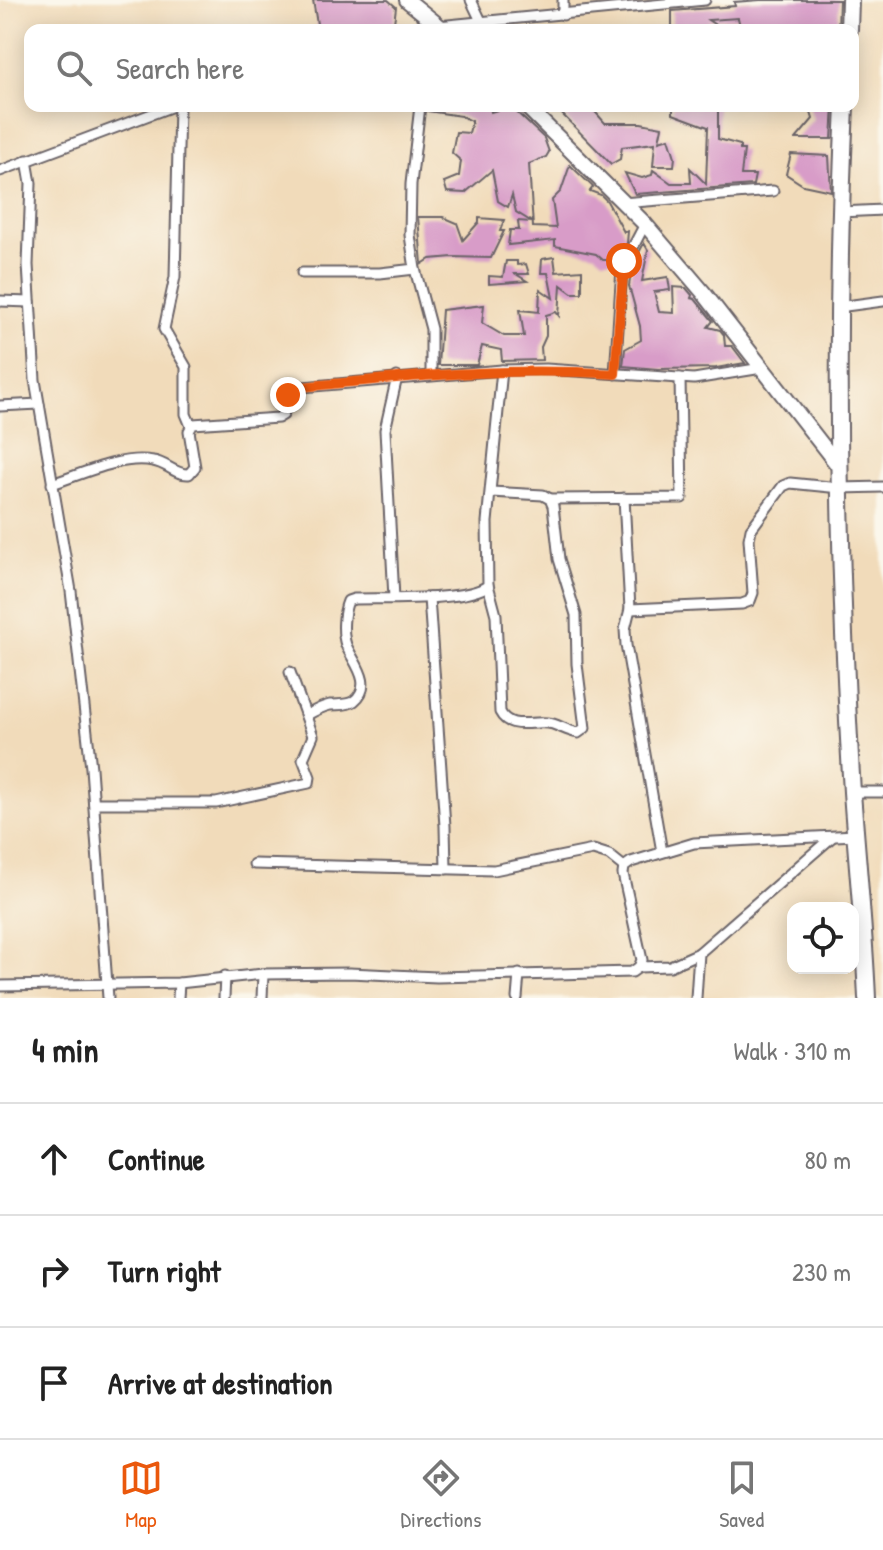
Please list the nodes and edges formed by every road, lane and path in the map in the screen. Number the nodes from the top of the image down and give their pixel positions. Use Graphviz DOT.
graph roads {
  1 [pos="407,0"];
  2 [pos="471,0"];
  3 [pos="563,0"];
  4 [pos="705,0"];
  5 [pos="850,0"];
  6 [pos="563,15"];
  7 [pos="481,21"];
  8 [pos="437,24"];
  9 [pos="461,24"];
  10 [pos="849,24"];
  11 [pos="159,112"];
  12 [pos="176,112"];
  13 [pos="419,112"];
  14 [pos="532,112"];
  15 [pos="845,112"];
  16 [pos="27,160"];
  17 [pos="0,171"];
  18 [pos="773,191"];
  19 [pos="622,203"];
  20 [pos="883,210"];
  21 [pos="840,212"];
  22 [pos="645,224"];
  23 [pos="415,269"];
  24 [pos="302,273"];
  25 [pos="0,301"];
  26 [pos="883,301"];
  27 [pos="30,302"];
  28 [pos="838,307"];
  29 [pos="762,368"];
  30 [pos="502,370"];
  31 [pos="431,374"];
  32 [pos="615,374"];
  33 [pos="397,377"];
  34 [pos="680,378"];
  35 [pos="39,404"];
  36 [pos="0,406"];
  37 [pos="191,426"];
  38 [pos="840,468"];
  39 [pos="52,484"];
  40 [pos="883,487"];
  41 [pos="840,488"];
  42 [pos="491,492"];
  43 [pos="624,498"];
  44 [pos="550,499"];
  45 [pos="488,585"];
  46 [pos="394,598"];
  47 [pos="429,598"];
  48 [pos="630,609"];
  49 [pos="290,672"];
  50 [pos="307,715"];
  51 [pos="852,792"];
  52 [pos="883,792"];
  53 [pos="94,803"];
  54 [pos="856,835"];
  55 [pos="832,837"];
  56 [pos="662,852"];
  57 [pos="254,864"];
  58 [pos="624,867"];
  59 [pos="446,869"];
  60 [pos="699,953"];
  61 [pos="639,967"];
  62 [pos="263,974"];
  63 [pos="519,974"];
  64 [pos="225,976"];
  65 [pos="179,983"];
  66 [pos="2,986"];
  67 [pos="107,986"];
  68 [pos="4,998"];
  69 [pos="108,998"];
  70 [pos="178,998"];
  71 [pos="224,998"];
  72 [pos="262,998"];
  73 [pos="517,998"];
  74 [pos="696,998"];
  75 [pos="867,998"];
  1 -- 8 [label="main road"];
  2 -- 7 [label="street"];
  3 -- 6 [label="street"];
  4 -- 6 [label="street"];
  5 -- 10 [label="highway"];
  6 -- 7 [label="street"];
  7 -- 9 [label="street"];
  11 -- 16 [label="street"];
  12 -- 37 [label="street"];
  13 -- 23 [label="street"];
  14 -- 19 [label="main road"];
  15 -- 21 [label="highway"];
  16 -- 17 [label="street"];
  16 -- 27 [label="street"];
  18 -- 19 [label="street"];
  19 -- 22 [label="main road"];
  20 -- 21 [label="street"];
  21 -- 28 [label="highway"];
  22 -- 29 [label="main road"];
  22 -- 32 [label="street"];
  23 -- 24 [label="street"];
  23 -- 31 [label="street"];
  25 -- 27 [label="street"];
  26 -- 28 [label="street"];
  27 -- 35 [label="street"];
  28 -- 38 [label="highway"];
  29 -- 34 [label="street"];
  29 -- 38 [label="main road"];
  30 -- 31 [label="street"];
  30 -- 32 [label="street"];
  30 -- 42 [label="street"];
  31 -- 33 [label="street"];
  32 -- 34 [label="street"];
  33 -- 37 [label="street"];
  33 -- 46 [label="street"];
  34 -- 43 [label="street"];
  35 -- 36 [label="street"];
  35 -- 39 [label="street"];
  37 -- 39 [label="street"];
  38 -- 41 [label="highway"];
  39 -- 53 [label="street"];
  40 -- 41 [label="street"];
  41 -- 48 [label="street"];
  41 -- 51 [label="highway"];
  42 -- 44 [label="street"];
  42 -- 45 [label="street"];
  43 -- 44 [label="street"];
  43 -- 48 [label="street"];
  44 -- 45 [label="street"];
  45 -- 47 [label="street"];
  46 -- 47 [label="street"];
  46 -- 50 [label="street"];
  47 -- 59 [label="street"];
  48 -- 56 [label="street"];
  49 -- 50 [label="street"];
  50 -- 53 [label="street"];
  51 -- 52 [label="street"];
  51 -- 54 [label="highway"];
  53 -- 67 [label="street"];
  54 -- 55 [label="street"];
  54 -- 75 [label="highway"];
  55 -- 56 [label="street"];
  55 -- 60 [label="street"];
  56 -- 58 [label="street"];
  57 -- 59 [label="street"];
  58 -- 59 [label="street"];
  58 -- 61 [label="street"];
  60 -- 61 [label="street"];
  60 -- 74 [label="street"];
  61 -- 63 [label="street"];
  62 -- 63 [label="street"];
  62 -- 64 [label="street"];
  62 -- 72 [label="street"];
  63 -- 73 [label="street"];
  64 -- 65 [label="street"];
  64 -- 71 [label="street"];
  65 -- 67 [label="street"];
  65 -- 70 [label="street"];
  66 -- 67 [label="street"];
  66 -- 68 [label="street"];
  67 -- 69 [label="street"];
}
